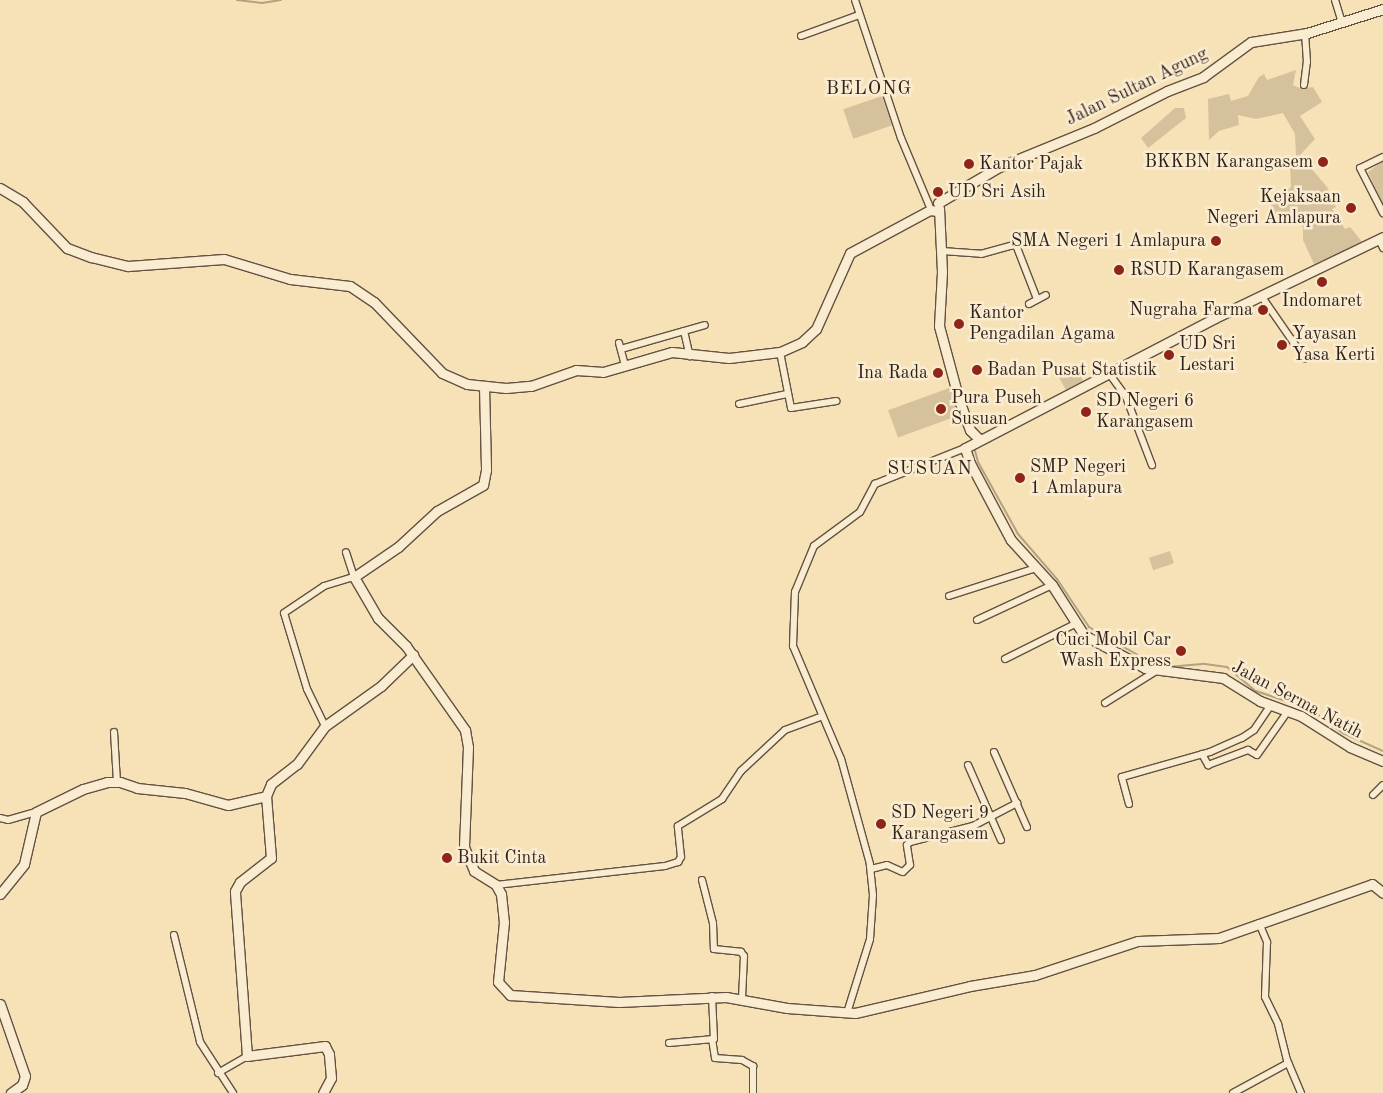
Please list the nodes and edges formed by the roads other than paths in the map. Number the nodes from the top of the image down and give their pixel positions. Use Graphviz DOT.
graph roads {
  1 [pos="855,0"];
  2 [pos="1335,0"];
  3 [pos="1383,9"];
  4 [pos="859,15"];
  5 [pos="1342,22"];
  6 [pos="1304,34"];
  7 [pos="801,36"];
  8 [pos="1304,85"];
  9 [pos="1383,157"];
  10 [pos="0,188"];
  11 [pos="933,206"];
  12 [pos="1383,212"];
  13 [pos="1031,240"];
  14 [pos="1382,241"];
  15 [pos="1016,245"];
  16 [pos="942,251"];
  17 [pos="1046,295"];
  18 [pos="1262,297"];
  19 [pos="1037,299"];
  20 [pos="1029,304"];
  21 [pos="704,325"];
  22 [pos="684,331"];
  23 [pos="780,352"];
  24 [pos="690,356"];
  25 [pos="1304,359"];
  26 [pos="625,365"];
  27 [pos="1108,372"];
  28 [pos="484,386"];
  29 [pos="787,394"];
  30 [pos="836,401"];
  31 [pos="739,404"];
  32 [pos="970,430"];
  33 [pos="980,440"];
  34 [pos="965,448"];
  35 [pos="1152,465"];
  36 [pos="346,552"];
  37 [pos="1036,568"];
  38 [pos="354,577"];
  39 [pos="1052,585"];
  40 [pos="949,596"];
  41 [pos="977,620"];
  42 [pos="1075,624"];
  43 [pos="413,655"];
  44 [pos="1005,660"];
  45 [pos="1156,671"];
  46 [pos="1105,703"];
  47 [pos="1270,706"];
  48 [pos="1288,711"];
  49 [pos="824,716"];
  50 [pos="324,726"];
  51 [pos="114,732"];
  52 [pos="994,752"];
  53 [pos="1202,754"];
  54 [pos="1383,761"];
  55 [pos="968,765"];
  56 [pos="117,782"];
  57 [pos="1383,785"];
  58 [pos="1373,795"];
  59 [pos="266,796"];
  60 [pos="1018,804"];
  61 [pos="1129,804"];
  62 [pos="36,812"];
  63 [pos="991,817"];
  64 [pos="0,818"];
  65 [pos="1027,827"];
  66 [pos="1001,840"];
  67 [pos="870,869"];
  68 [pos="702,880"];
  69 [pos="496,885"];
  70 [pos="1383,893"];
  71 [pos="0,894"];
  72 [pos="1259,923"];
  73 [pos="174,935"];
  74 [pos="712,996"];
  75 [pos="742,999"];
  76 [pos="0,1004"];
  77 [pos="847,1013"];
  78 [pos="712,1039"];
  79 [pos="669,1043"];
  80 [pos="247,1056"];
  81 [pos="1288,1063"];
  82 [pos="218,1073"];
  83 [pos="11,1093"];
  84 [pos="233,1093"];
  85 [pos="322,1093"];
  86 [pos="754,1093"];
  87 [pos="1233,1093"];
  88 [pos="1301,1093"];
  1 -- 4 [label="street"];
  2 -- 5 [label="street"];
  3 -- 5 [label="street, Jalan Sultan Agung"];
  4 -- 7 [label="street"];
  4 -- 11 [label="street"];
  5 -- 6 [label="street, Jalan Sultan Agung"];
  6 -- 8 [label="street"];
  6 -- 11 [label="street, Jalan Sultan Agung"];
  9 -- 12 [label="street"];
  10 -- 28 [label="street, Jalan Sultan Agung"];
  11 -- 16 [label="street"];
  11 -- 23 [label="street, Jalan Sultan Agung"];
  13 -- 15 [label="street"];
  14 -- 18 [label="street"];
  15 -- 16 [label="street"];
  15 -- 19 [label="street"];
  16 -- 32 [label="street"];
  17 -- 19 [label="street"];
  18 -- 25 [label="street"];
  18 -- 27 [label="street"];
  19 -- 20 [label="street"];
  21 -- 22 [label="street"];
  22 -- 24 [label="street"];
  22 -- 26 [label="street"];
  23 -- 24 [label="street, Jalan Sultan Agung"];
  23 -- 29 [label="street"];
  24 -- 26 [label="street, Jalan Sultan Agung"];
  26 -- 28 [label="street, Jalan Sultan Agung"];
  27 -- 33 [label="street"];
  27 -- 35 [label="street"];
  28 -- 38 [label="street"];
  29 -- 30 [label="street"];
  29 -- 31 [label="street"];
  32 -- 33 [label="street"];
  32 -- 34 [label="street"];
  33 -- 34 [label="street"];
  34 -- 37 [label="street, Jalan Serma Natih"];
  34 -- 49 [label="street"];
  36 -- 38 [label="street"];
  37 -- 39 [label="street, Jalan Serma Natih"];
  37 -- 40 [label="street"];
  38 -- 43 [label="street"];
  38 -- 50 [label="street"];
  39 -- 41 [label="street"];
  39 -- 42 [label="street, Jalan Serma Natih"];
  42 -- 44 [label="street"];
  42 -- 45 [label="street, Jalan Serma Natih"];
  43 -- 50 [label="street"];
  43 -- 69 [label="street"];
  45 -- 46 [label="street"];
  45 -- 47 [label="street, Jalan Serma Natih"];
  47 -- 48 [label="street, Jalan Serma Natih"];
  47 -- 53 [label="street"];
  48 -- 53 [label="street"];
  48 -- 54 [label="street, Jalan Serma Natih"];
  49 -- 67 [label="street"];
  49 -- 69 [label="street"];
  50 -- 59 [label="street"];
  51 -- 56 [label="street"];
  52 -- 60 [label="street"];
  53 -- 61 [label="street"];
  55 -- 63 [label="street"];
  56 -- 59 [label="street"];
  56 -- 62 [label="street"];
  57 -- 58 [label="street"];
  59 -- 80 [label="street"];
  60 -- 63 [label="street"];
  60 -- 65 [label="street"];
  62 -- 64 [label="street"];
  62 -- 71 [label="street"];
  63 -- 66 [label="street"];
  63 -- 67 [label="street"];
  67 -- 77 [label="street"];
  68 -- 75 [label="street"];
  69 -- 74 [label="street"];
  70 -- 72 [label="street"];
  72 -- 77 [label="street"];
  72 -- 81 [label="street"];
  73 -- 82 [label="street"];
  74 -- 75 [label="street"];
  74 -- 78 [label="street"];
  75 -- 77 [label="street"];
  76 -- 83 [label="street"];
  78 -- 79 [label="street"];
  78 -- 86 [label="street"];
  80 -- 82 [label="street"];
  80 -- 85 [label="street"];
  81 -- 87 [label="street"];
  81 -- 88 [label="street"];
  82 -- 84 [label="street"];
}
